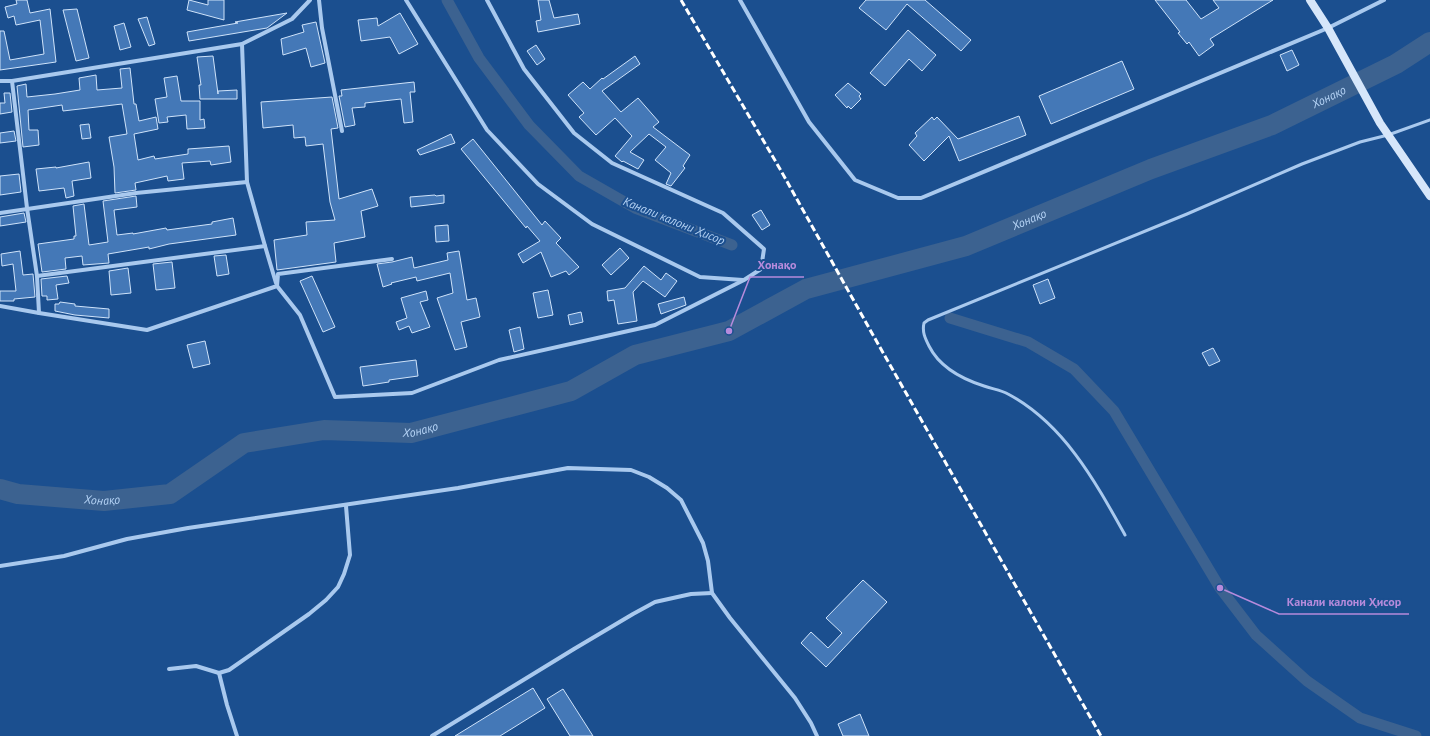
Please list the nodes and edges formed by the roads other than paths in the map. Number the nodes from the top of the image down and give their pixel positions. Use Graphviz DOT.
graph roads {
  1 [pos="310,0"];
  2 [pos="319,0"];
  3 [pos="406,0"];
  4 [pos="487,0"];
  5 [pos="740,0"];
  6 [pos="1310,0"];
  7 [pos="1384,0"];
  8 [pos="1328,28"];
  9 [pos="242,44"];
  10 [pos="0,81"];
  11 [pos="12,81"];
  12 [pos="1430,120"];
  13 [pos="342,131"];
  14 [pos="1388,135"];
  15 [pos="247,182"];
  16 [pos="1430,196"];
  17 [pos="27,208"];
  18 [pos="0,212"];
  19 [pos="265,246"];
  20 [pos="392,259"];
  21 [pos="37,276"];
  22 [pos="744,280"];
  23 [pos="276,286"];
  24 [pos="0,306"];
  25 [pos="39,313"];
  26 [pos="346,506"];
  27 [pos="1125,535"];
  28 [pos="0,566"];
  29 [pos="712,593"];
  30 [pos="169,669"];
  31 [pos="219,673"];
  32 [pos="237,736"];
  33 [pos="432,736"];
  34 [pos="817,736"];
  1 -- 9 [label="street"];
  2 -- 13 [label="street"];
  3 -- 22 [label="street"];
  4 -- 22 [label="street"];
  5 -- 8 [label="street"];
  6 -- 8 [label="street"];
  7 -- 8 [label="street"];
  8 -- 14 [label="street"];
  9 -- 11 [label="street"];
  9 -- 15 [label="street"];
  10 -- 11 [label="street"];
  11 -- 17 [label="street"];
  12 -- 14 [label="lane"];
  14 -- 16 [label="street"];
  14 -- 27 [label="lane"];
  15 -- 17 [label="street"];
  15 -- 19 [label="street"];
  17 -- 18 [label="street"];
  17 -- 21 [label="street"];
  19 -- 21 [label="street"];
  19 -- 23 [label="street"];
  20 -- 23 [label="street"];
  21 -- 25 [label="street"];
  22 -- 23 [label="street"];
  23 -- 25 [label="street"];
  24 -- 25 [label="street"];
  26 -- 28 [label="street"];
  26 -- 29 [label="street"];
  26 -- 31 [label="street"];
  29 -- 33 [label="street"];
  29 -- 34 [label="street"];
  30 -- 31 [label="street"];
  31 -- 32 [label="street"];
}
